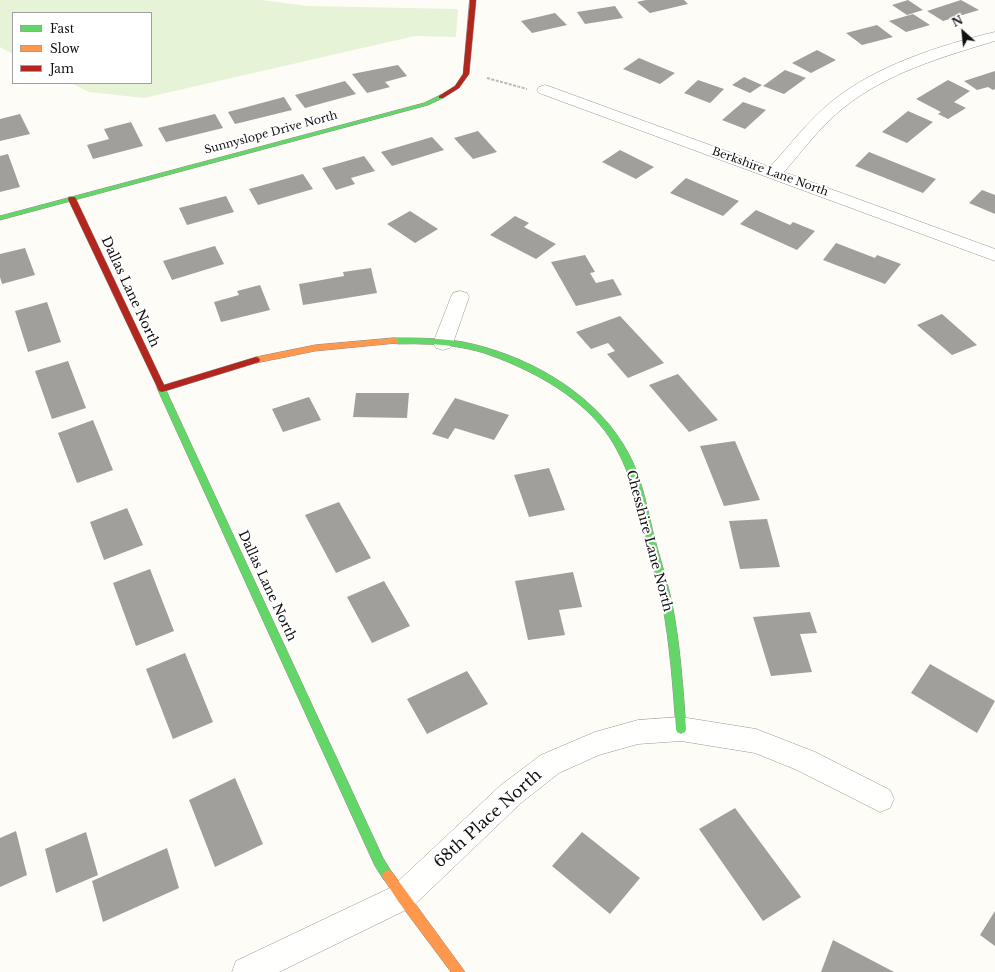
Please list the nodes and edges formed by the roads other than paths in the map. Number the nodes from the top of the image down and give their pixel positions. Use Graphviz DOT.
graph roads {
  1 [pos="476,0"];
  2 [pos="995,36"];
  3 [pos="545,90"];
  4 [pos="774,173"];
  5 [pos="72,199"];
  6 [pos="0,218"];
  7 [pos="995,255"];
  8 [pos="460,297"];
  9 [pos="444,342"];
  10 [pos="162,389"];
  11 [pos="681,729"];
  12 [pos="880,798"];
  13 [pos="402,897"];
  14 [pos="247,972"];
  15 [pos="459,972"];
  1 -- 5 [label="street, Sunnyslope Drive North"];
  2 -- 4 [label="street"];
  3 -- 4 [label="street, Berkshire Lane North"];
  4 -- 7 [label="street, Berkshire Lane North"];
  5 -- 6 [label="street, Sunnyslope Drive North"];
  5 -- 10 [label="street, Dallas Lane North"];
  8 -- 9 [label="street"];
  9 -- 10 [label="street, Chesshire Lane North"];
  9 -- 11 [label="street, Chesshire Lane North"];
  10 -- 13 [label="street, Dallas Lane North"];
  11 -- 12 [label="street, 68th Place North"];
  11 -- 13 [label="street, 68th Place North"];
  13 -- 14 [label="street, 68th Place North"];
  13 -- 15 [label="street, Dallas Lane North"];
}
